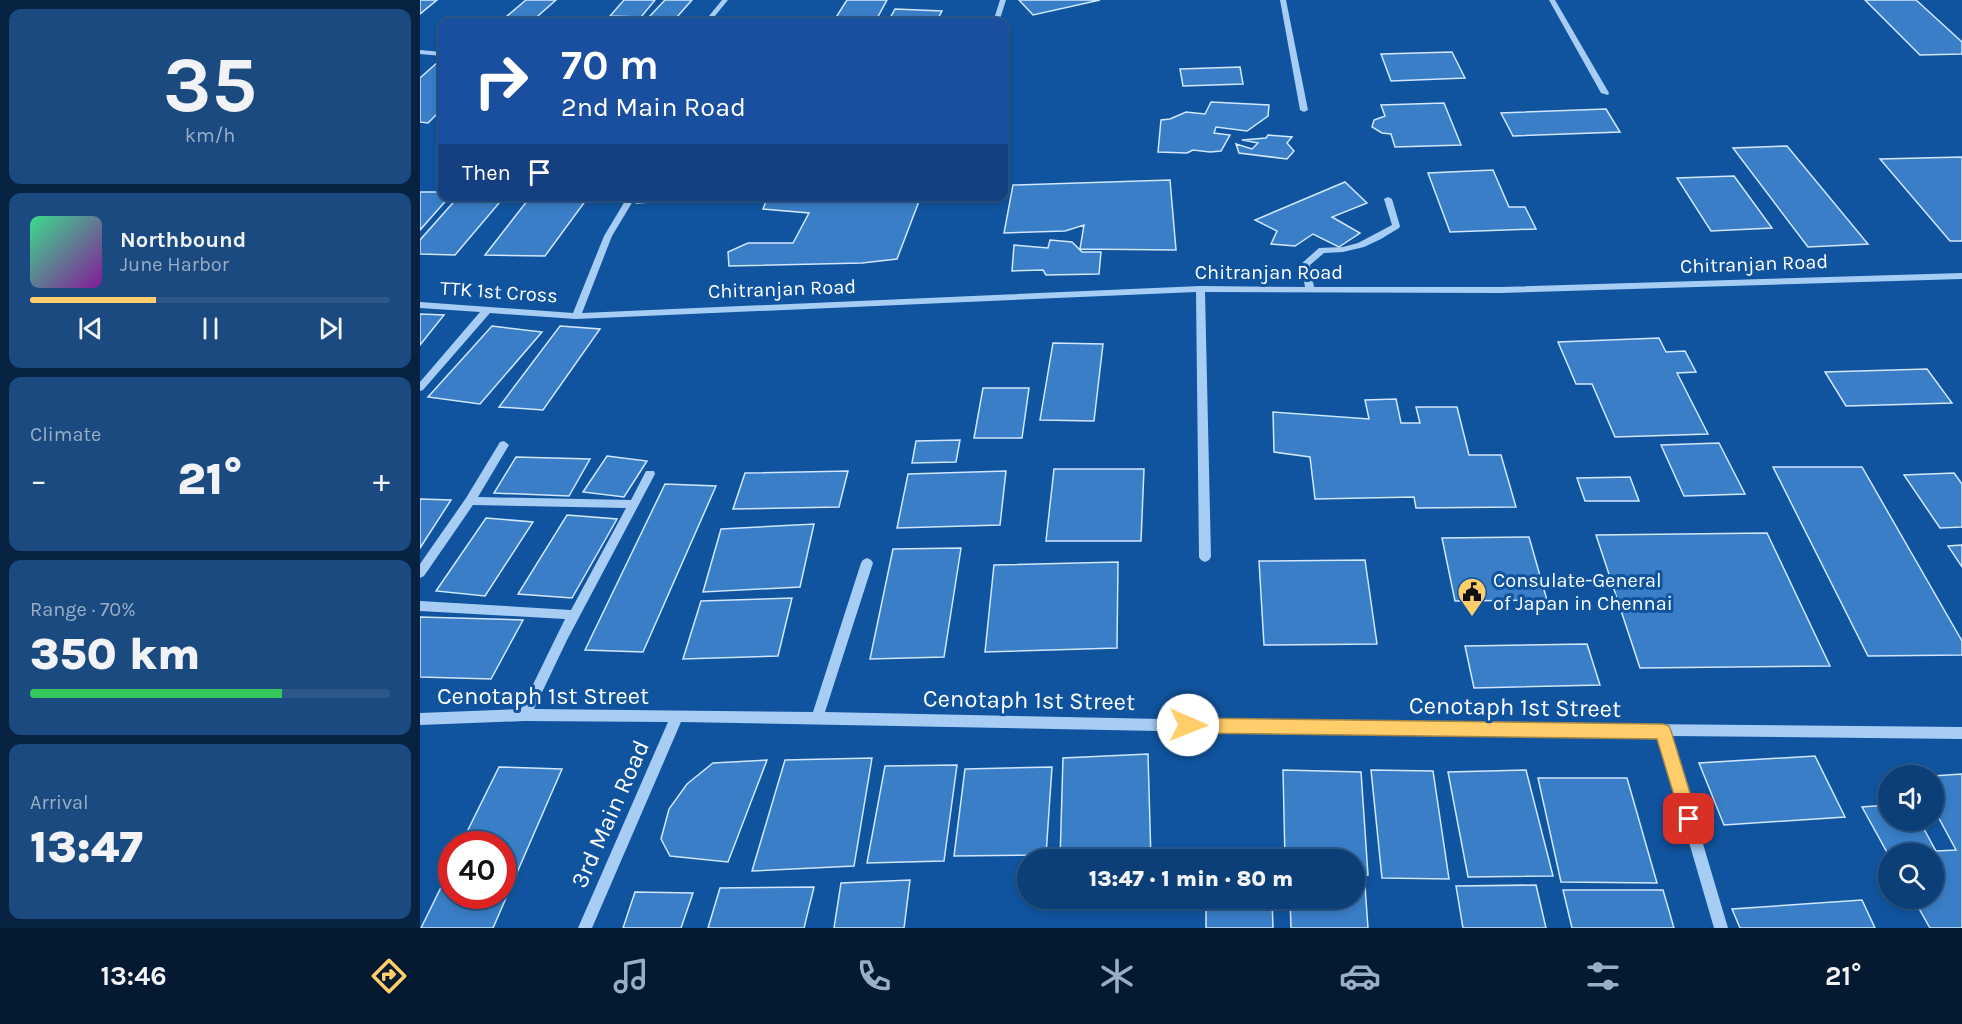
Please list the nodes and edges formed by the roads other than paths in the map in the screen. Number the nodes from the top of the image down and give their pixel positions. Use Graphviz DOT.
graph roads {
  1 [pos="725,0"];
  2 [pos="1003,0"];
  3 [pos="1283,0"];
  4 [pos="1552,0"];
  5 [pos="710,18"];
  6 [pos="997,18"];
  7 [pos="420,52"];
  8 [pos="438,54"];
  9 [pos="1605,93"];
  10 [pos="1304,110"];
  11 [pos="1388,200"];
  12 [pos="630,201"];
  13 [pos="1962,276"];
  14 [pos="1200,290"];
  15 [pos="1310,290"];
  16 [pos="420,304"];
  17 [pos="488,309"];
  18 [pos="576,316"];
  19 [pos="420,388"];
  20 [pos="504,445"];
  21 [pos="650,474"];
  22 [pos="470,501"];
  23 [pos="633,504"];
  24 [pos="1205,557"];
  25 [pos="867,563"];
  26 [pos="420,573"];
  27 [pos="420,606"];
  28 [pos="575,615"];
  29 [pos="525,715"];
  30 [pos="677,717"];
  31 [pos="817,718"];
  32 [pos="420,719"];
  33 [pos="1663,731"];
  34 [pos="1962,733"];
  35 [pos="585,928"];
  36 [pos="1721,928"];
  1 -- 5 [label="street"];
  2 -- 6 [label="street"];
  3 -- 10 [label="street"];
  4 -- 9 [label="street"];
  7 -- 8 [label="street"];
  11 -- 15 [label="street"];
  12 -- 18 [label="street"];
  13 -- 15 [label="street, Chitranjan Road"];
  14 -- 15 [label="street, Chitranjan Road"];
  14 -- 18 [label="street, Chitranjan Road"];
  14 -- 24 [label="street"];
  16 -- 17 [label="street, TTK 1st Cross"];
  17 -- 18 [label="street, TTK 1st Cross"];
  17 -- 19 [label="street"];
  20 -- 22 [label="street"];
  21 -- 23 [label="street"];
  22 -- 23 [label="street"];
  22 -- 26 [label="street"];
  23 -- 28 [label="street"];
  25 -- 31 [label="street"];
  27 -- 28 [label="street"];
  28 -- 29 [label="street"];
  29 -- 30 [label="street, Cenotaph 1st Street"];
  29 -- 32 [label="street, Cenotaph 1st Street"];
  30 -- 31 [label="street, Cenotaph 1st Street"];
  30 -- 35 [label="street, 3rd Main Road"];
  31 -- 33 [label="street, Cenotaph 1st Street"];
  33 -- 34 [label="street, Cenotaph 1st Street"];
  33 -- 36 [label="street"];
}
